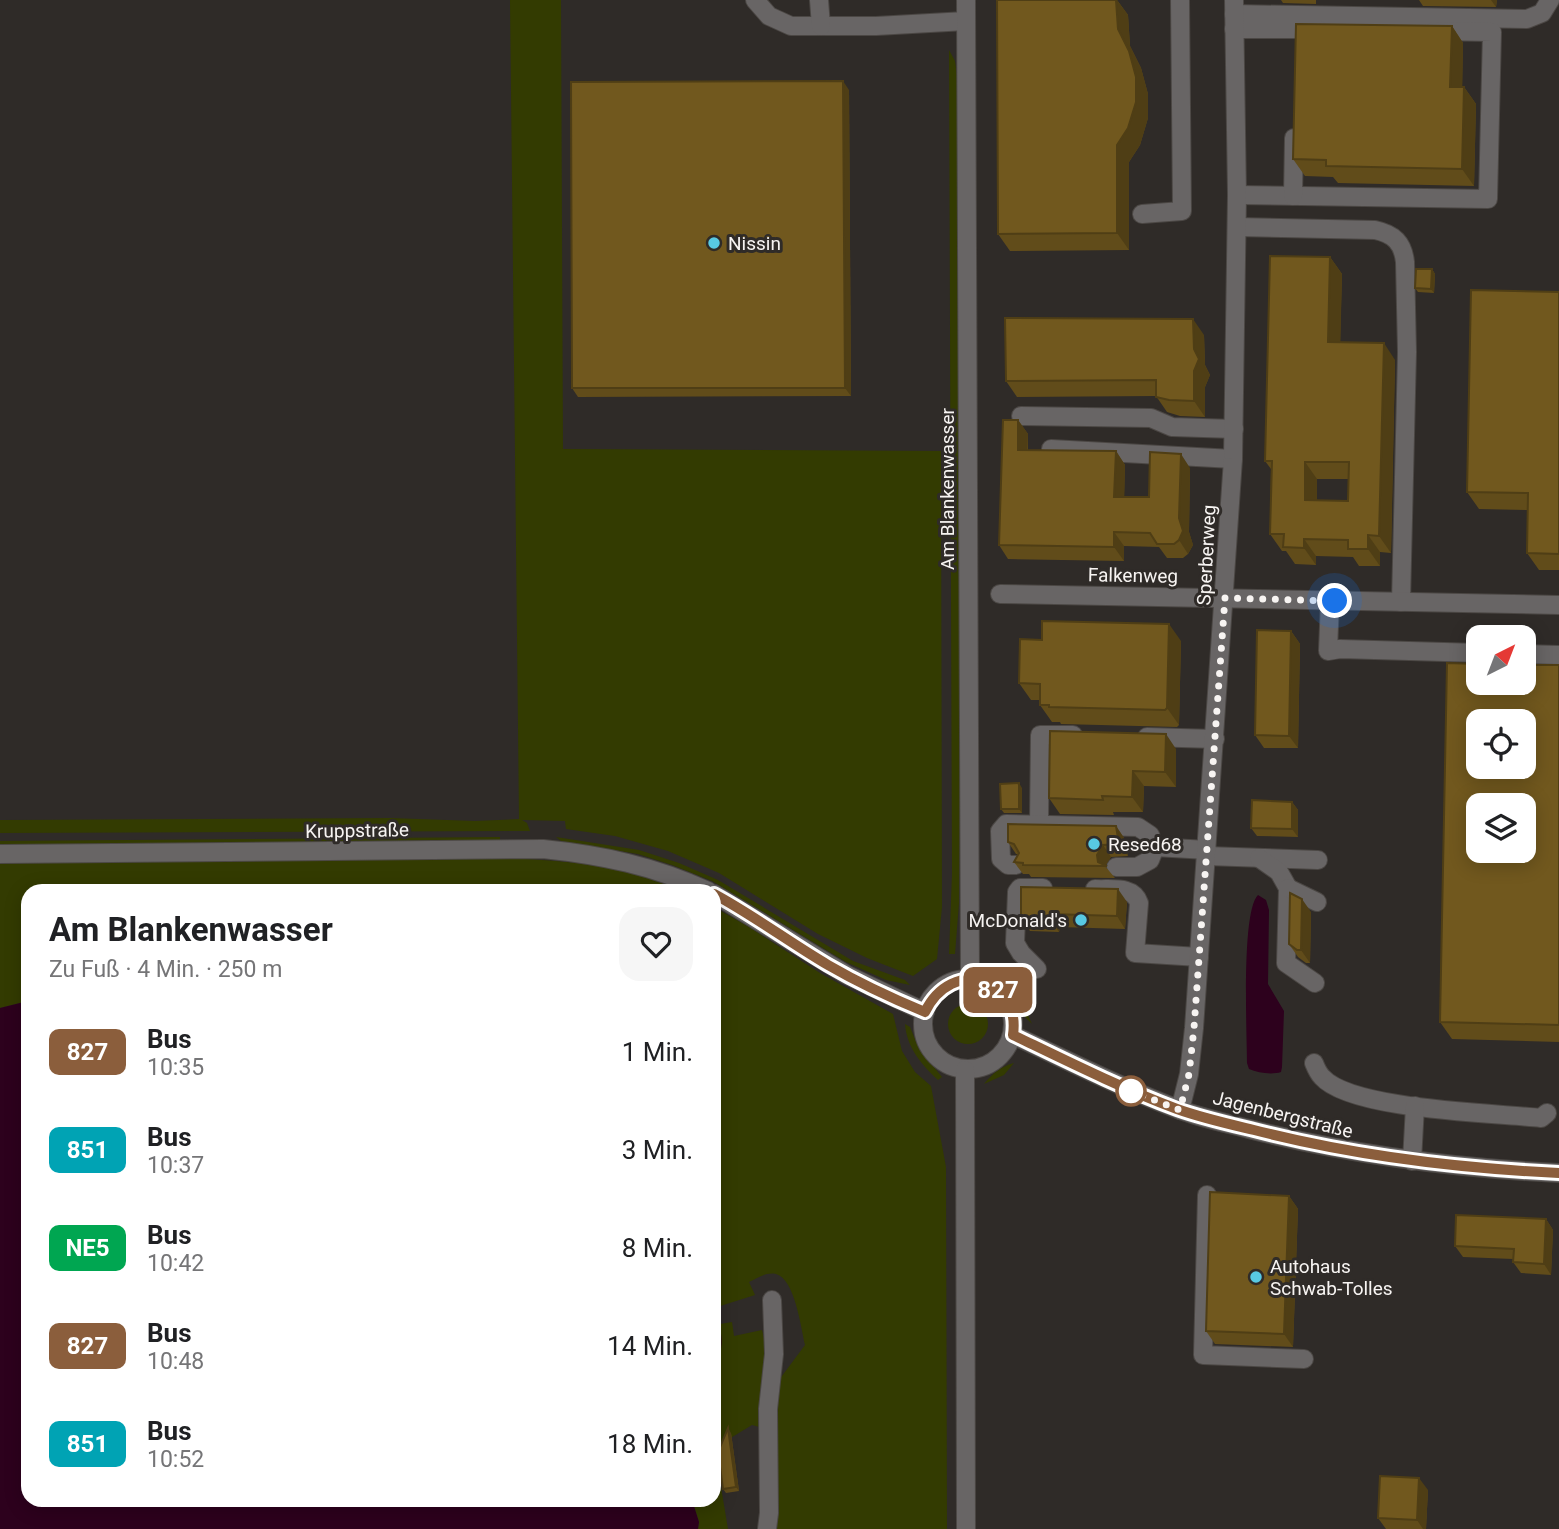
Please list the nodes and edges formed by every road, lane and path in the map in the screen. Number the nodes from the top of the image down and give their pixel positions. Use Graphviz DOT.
graph roads {
  1 [pos="755,0"];
  2 [pos="819,0"];
  3 [pos="966,0"];
  4 [pos="1180,0"];
  5 [pos="1550,0"];
  6 [pos="1234,14"];
  7 [pos="966,21"];
  8 [pos="821,26"];
  9 [pos="1294,126"];
  10 [pos="1237,195"];
  11 [pos="1293,196"];
  12 [pos="1142,214"];
  13 [pos="1237,227"];
  14 [pos="1021,416"];
  15 [pos="1234,429"];
  16 [pos="1051,449"];
  17 [pos="1233,459"];
  18 [pos="1000,594"];
  19 [pos="1225,598"];
  20 [pos="1330,600"];
  21 [pos="1401,602"];
  22 [pos="1559,605"];
  23 [pos="1466,653"];
  24 [pos="1536,654"];
  25 [pos="1559,655"];
  26 [pos="1094,736"];
  27 [pos="1135,737"];
  28 [pos="1215,739"];
  29 [pos="1039,824"];
  30 [pos="1155,847"];
  31 [pos="1207,853"];
  32 [pos="0,855"];
  33 [pos="1259,858"];
  34 [pos="1318,860"];
  35 [pos="1016,865"];
  36 [pos="1116,867"];
  37 [pos="691,884"];
  38 [pos="1288,888"];
  39 [pos="721,898"];
  40 [pos="1317,902"];
  41 [pos="1199,957"];
  42 [pos="1037,969"];
  43 [pos="970,979"];
  44 [pos="1315,983"];
  45 [pos="925,1012"];
  46 [pos="1013,1035"];
  47 [pos="1314,1063"];
  48 [pos="965,1070"];
  49 [pos="1415,1106"];
  50 [pos="1180,1110"];
  51 [pos="1547,1113"];
  52 [pos="1412,1161"];
  53 [pos="1559,1173"];
  54 [pos="1207,1195"];
  55 [pos="772,1300"];
  56 [pos="1304,1359"];
  57 [pos="767,1529"];
  58 [pos="966,1529"];
  1 -- 8 [label="street"];
  2 -- 8 [label="street"];
  3 -- 7 [label="street, Am Blankenwasser"];
  4 -- 12 [label="street"];
  5 -- 6 [label="street"];
  6 -- 10 [label="street, Sperberweg"];
  6 -- 11 [label="street"];
  7 -- 8 [label="street"];
  7 -- 43 [label="street, Am Blankenwasser"];
  9 -- 11 [label="street"];
  10 -- 11 [label="street"];
  10 -- 13 [label="street, Sperberweg"];
  13 -- 15 [label="street, Sperberweg"];
  13 -- 21 [label="street"];
  14 -- 15 [label="street"];
  15 -- 17 [label="street, Sperberweg"];
  16 -- 17 [label="street"];
  17 -- 19 [label="street, Sperberweg"];
  18 -- 19 [label="street, Falkenweg"];
  19 -- 20 [label="street, Falkenweg"];
  19 -- 28 [label="street, Sperberweg"];
  20 -- 21 [label="street, Falkenweg"];
  20 -- 23 [label="street"];
  21 -- 22 [label="street, Falkenweg"];
  24 -- 25 [label="street"];
  26 -- 29 [label="street"];
  27 -- 28 [label="street"];
  28 -- 31 [label="street, Sperberweg"];
  29 -- 30 [label="street"];
  29 -- 35 [label="street"];
  30 -- 31 [label="street"];
  30 -- 36 [label="street"];
  31 -- 33 [label="street"];
  31 -- 41 [label="street, Sperberweg"];
  32 -- 37 [label="street, Kruppstraße"];
  33 -- 34 [label="street"];
  33 -- 38 [label="street"];
  38 -- 40 [label="street"];
  38 -- 44 [label="street"];
  39 -- 45 [label="street"];
  41 -- 42 [label="street"];
  41 -- 50 [label="street, Sperberweg"];
  43 -- 45 [label="street"];
  43 -- 46 [label="street"];
  45 -- 48 [label="street"];
  46 -- 48 [label="street"];
  46 -- 50 [label="street, Jagenbergstraße"];
  47 -- 49 [label="street"];
  48 -- 58 [label="street"];
  49 -- 51 [label="street"];
  49 -- 52 [label="street"];
  50 -- 52 [label="street, Jagenbergstraße"];
  52 -- 53 [label="street, Jagenbergstraße"];
  54 -- 56 [label="street"];
  55 -- 57 [label="street"];
}
